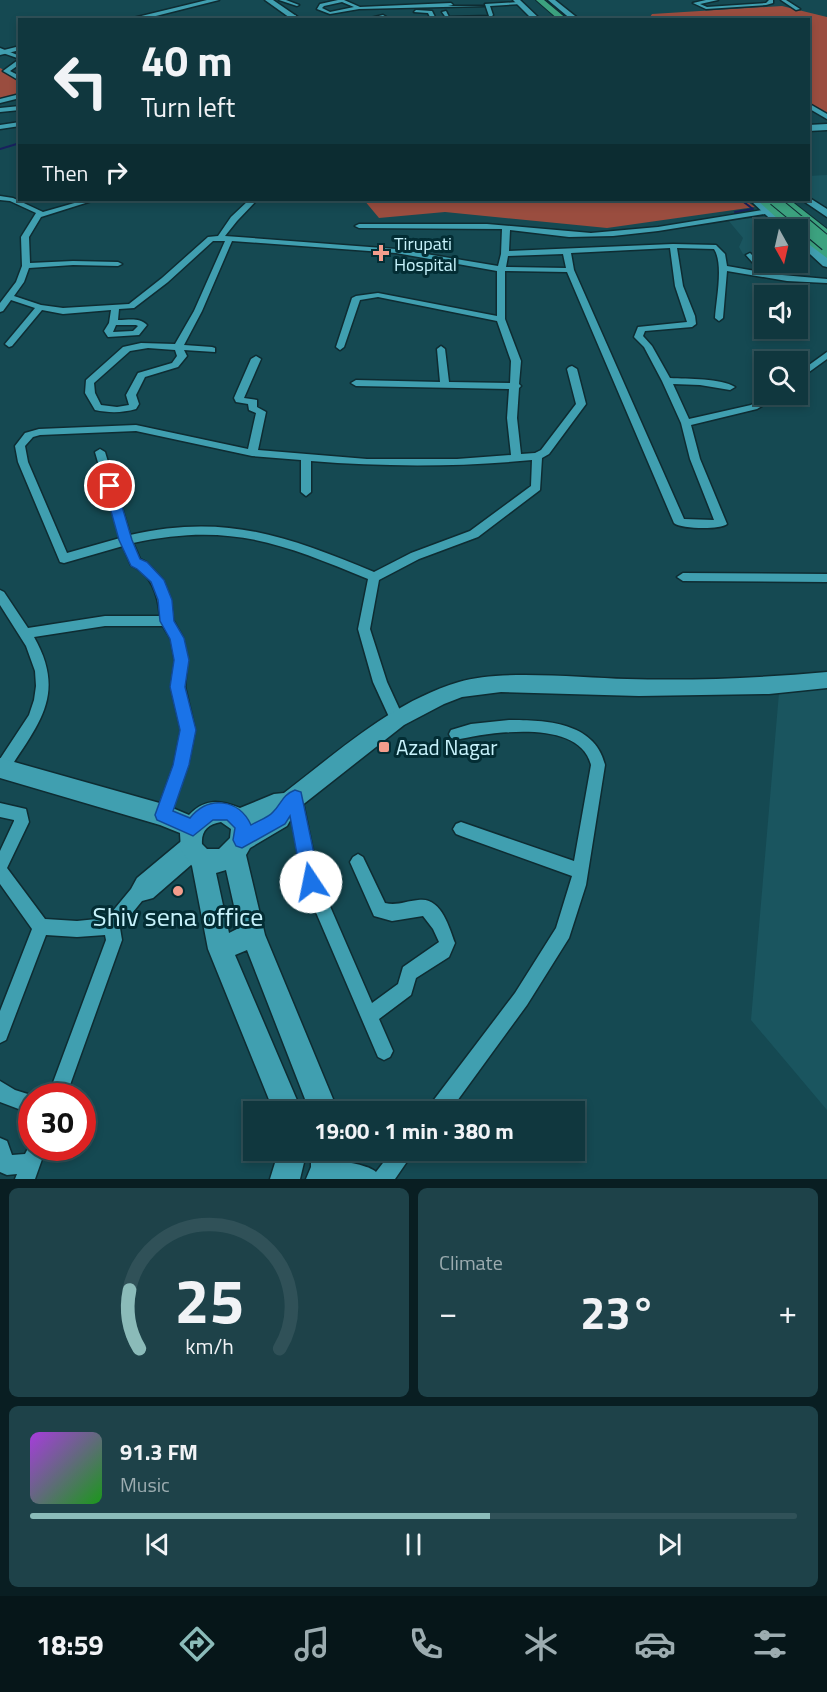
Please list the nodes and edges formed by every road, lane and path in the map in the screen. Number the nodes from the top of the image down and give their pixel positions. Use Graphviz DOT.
graph roads {
  1 [pos="268,0"];
  2 [pos="341,0"];
  3 [pos="529,0"];
  4 [pos="540,0"];
  5 [pos="551,0"];
  6 [pos="716,0"];
  7 [pos="762,0"];
  8 [pos="769,0"];
  9 [pos="783,0"];
  10 [pos="219,1"];
  11 [pos="280,2"];
  12 [pos="517,2"];
  13 [pos="326,4"];
  14 [pos="451,4"];
  15 [pos="297,5"];
  16 [pos="748,5"];
  17 [pos="482,6"];
  18 [pos="359,8"];
  19 [pos="443,9"];
  20 [pos="798,9"];
  21 [pos="345,13"];
  22 [pos="492,17"];
  23 [pos="147,18"];
  24 [pos="297,18"];
  25 [pos="334,18"];
  26 [pos="433,18"];
  27 [pos="448,18"];
  28 [pos="462,18"];
  29 [pos="537,18"];
  30 [pos="550,18"];
  31 [pos="562,18"];
  32 [pos="574,18"];
  33 [pos="18,45"];
  34 [pos="18,48"];
  35 [pos="1,51"];
  36 [pos="18,58"];
  37 [pos="18,61"];
  38 [pos="18,78"];
  39 [pos="18,96"];
  40 [pos="0,101"];
  41 [pos="810,108"];
  42 [pos="17,109"];
  43 [pos="0,110"];
  44 [pos="18,122"];
  45 [pos="822,123"];
  46 [pos="3,124"];
  47 [pos="1,200"];
  48 [pos="88,201"];
  49 [pos="252,201"];
  50 [pos="784,201"];
  51 [pos="793,201"];
  52 [pos="808,201"];
  53 [pos="768,203"];
  54 [pos="827,214"];
  55 [pos="40,215"];
  56 [pos="780,219"];
  57 [pos="359,226"];
  58 [pos="506,227"];
  59 [pos="676,227"];
  60 [pos="827,228"];
  61 [pos="225,239"];
  62 [pos="827,239"];
  63 [pos="812,241"];
  64 [pos="678,246"];
  65 [pos="808,246"];
  66 [pos="567,252"];
  67 [pos="505,254"];
  68 [pos="827,254"];
  69 [pos="750,255"];
  70 [pos="827,263"];
  71 [pos="118,264"];
  72 [pos="26,266"];
  73 [pos="723,268"];
  74 [pos="501,269"];
  75 [pos="570,270"];
  76 [pos="769,276"];
  77 [pos="827,281"];
  78 [pos="9,297"];
  79 [pos="40,307"];
  80 [pos="0,309"];
  81 [pos="115,309"];
  82 [pos="719,318"];
  83 [pos="501,319"];
  84 [pos="113,323"];
  85 [pos="9,344"];
  86 [pos="178,347"];
  87 [pos="340,347"];
  88 [pos="441,349"];
  89 [pos="212,350"];
  90 [pos="827,355"];
  91 [pos="256,359"];
  92 [pos="572,369"];
  93 [pos="808,369"];
  94 [pos="667,381"];
  95 [pos="356,383"];
  96 [pos="445,384"];
  97 [pos="516,386"];
  98 [pos="730,387"];
  99 [pos="754,405"];
  100 [pos="686,423"];
  101 [pos="100,452"];
  102 [pos="252,453"];
  103 [pos="537,456"];
  104 [pos="306,458"];
  105 [pos="516,458"];
  106 [pos="306,492"];
  107 [pos="126,540"];
  108 [pos="374,577"];
  109 [pos="683,577"];
  110 [pos="827,578"];
  111 [pos="0,595"];
  112 [pos="167,621"];
  113 [pos="26,633"];
  114 [pos="827,680"];
  115 [pos="397,719"];
  116 [pos="456,734"];
  117 [pos="1,768"];
  118 [pos="291,801"];
  119 [pos="0,810"];
  120 [pos="163,815"];
  121 [pos="461,829"];
  122 [pos="238,838"];
  123 [pos="195,846"];
  124 [pos="358,862"];
  125 [pos="0,867"];
  126 [pos="580,871"];
  127 [pos="0,874"];
  128 [pos="111,926"];
  129 [pos="42,927"];
  130 [pos="253,935"];
  131 [pos="220,949"];
  132 [pos="369,1016"];
  133 [pos="0,1034"];
  134 [pos="384,1051"];
  135 [pos="62,1083"];
  136 [pos="0,1090"];
  137 [pos="318,1099"];
  138 [pos="18,1101"];
  139 [pos="284,1101"];
  140 [pos="445,1101"];
  141 [pos="0,1148"];
  142 [pos="290,1161"];
  143 [pos="397,1161"];
  144 [pos="31,1163"];
  145 [pos="324,1166"];
  146 [pos="285,1179"];
  147 [pos="369,1179"];
  148 [pos="383,1179"];
  1 -- 11 [label="street"];
  2 -- 13 [label="street"];
  2 -- 18 [label="street"];
  3 -- 30 [label="main road"];
  4 -- 31 [label="main road"];
  5 -- 32 [label="street"];
  6 -- 16 [label="street"];
  7 -- 16 [label="street"];
  8 -- 16 [label="street"];
  9 -- 20 [label="street"];
  10 -- 23 [label="street"];
  11 -- 15 [label="street"];
  11 -- 24 [label="street"];
  12 -- 22 [label="street"];
  12 -- 29 [label="street"];
  13 -- 18 [label="street"];
  13 -- 21 [label="street"];
  14 -- 18 [label="street"];
  17 -- 19 [label="street"];
  18 -- 21 [label="street"];
  19 -- 26 [label="street"];
  19 -- 27 [label="street"];
  21 -- 25 [label="street"];
  22 -- 28 [label="street"];
  33 -- 35 [label="street"];
  34 -- 35 [label="street"];
  35 -- 36 [label="street"];
  37 -- 38 [label="street"];
  39 -- 40 [label="street"];
  41 -- 45 [label="street"];
  42 -- 43 [label="street"];
  42 -- 46 [label="street"];
  44 -- 46 [label="street"];
  47 -- 55 [label="street"];
  48 -- 55 [label="street"];
  49 -- 61 [label="street"];
  50 -- 62 [label="main road"];
  51 -- 60 [label="main road"];
  52 -- 54 [label="street"];
  53 -- 56 [label="street"];
  53 -- 59 [label="street"];
  53 -- 62 [label="main road, bridge"];
  53 -- 63 [label="main road"];
  55 -- 72 [label="street"];
  57 -- 58 [label="street"];
  58 -- 59 [label="street"];
  58 -- 67 [label="street"];
  59 -- 64 [label="street"];
  61 -- 74 [label="street"];
  61 -- 81 [label="street"];
  61 -- 86 [label="street"];
  62 -- 63 [label="main road"];
  63 -- 68 [label="main road"];
  64 -- 66 [label="street"];
  64 -- 73 [label="street"];
  64 -- 94 [label="street"];
  65 -- 70 [label="street"];
  66 -- 67 [label="street"];
  66 -- 75 [label="street"];
  67 -- 74 [label="street"];
  69 -- 76 [label="street"];
  71 -- 72 [label="street"];
  72 -- 78 [label="street"];
  73 -- 76 [label="street"];
  73 -- 82 [label="street"];
  74 -- 75 [label="street"];
  74 -- 83 [label="street"];
  75 -- 100 [label="street"];
  76 -- 77 [label="street"];
  78 -- 79 [label="street"];
  78 -- 80 [label="street"];
  79 -- 81 [label="street"];
  79 -- 85 [label="street"];
  81 -- 84 [label="street"];
  83 -- 87 [label="street"];
  83 -- 97 [label="street"];
  86 -- 86 [label="street"];
  86 -- 89 [label="street"];
  88 -- 96 [label="street"];
  90 -- 93 [label="street"];
  91 -- 102 [label="street"];
  92 -- 103 [label="street"];
  94 -- 98 [label="street"];
  94 -- 100 [label="street"];
  95 -- 96 [label="street"];
  96 -- 97 [label="street"];
  97 -- 105 [label="street"];
  99 -- 100 [label="street"];
  101 -- 107 [label="street"];
  102 -- 104 [label="street"];
  102 -- 107 [label="street"];
  103 -- 105 [label="street"];
  103 -- 108 [label="street"];
  104 -- 105 [label="street"];
  104 -- 106 [label="street"];
  107 -- 108 [label="street"];
  107 -- 112 [label="street"];
  108 -- 115 [label="street"];
  109 -- 110 [label="street"];
  111 -- 113 [label="street"];
  112 -- 113 [label="street"];
  112 -- 120 [label="street"];
  113 -- 117 [label="street"];
  114 -- 115 [label="street"];
  115 -- 118 [label="street"];
  116 -- 126 [label="street"];
  117 -- 120 [label="street"];
  118 -- 122 [label="street"];
  118 -- 132 [label="street"];
  119 -- 125 [label="street"];
  120 -- 123 [label="street"];
  121 -- 126 [label="street"];
  122 -- 123 [label="street"];
  122 -- 123 [label="street"];
  122 -- 130 [label="street"];
  123 -- 128 [label="street"];
  123 -- 131 [label="street"];
  124 -- 132 [label="street"];
  126 -- 140 [label="street"];
  127 -- 129 [label="street"];
  128 -- 129 [label="street"];
  128 -- 135 [label="street"];
  129 -- 133 [label="street"];
  130 -- 131 [label="street"];
  130 -- 137 [label="street"];
  131 -- 139 [label="street"];
  132 -- 134 [label="street"];
  136 -- 138 [label="street"];
  141 -- 144 [label="street"];
  142 -- 146 [label="street"];
  143 -- 148 [label="street"];
  145 -- 147 [label="street"];
}
